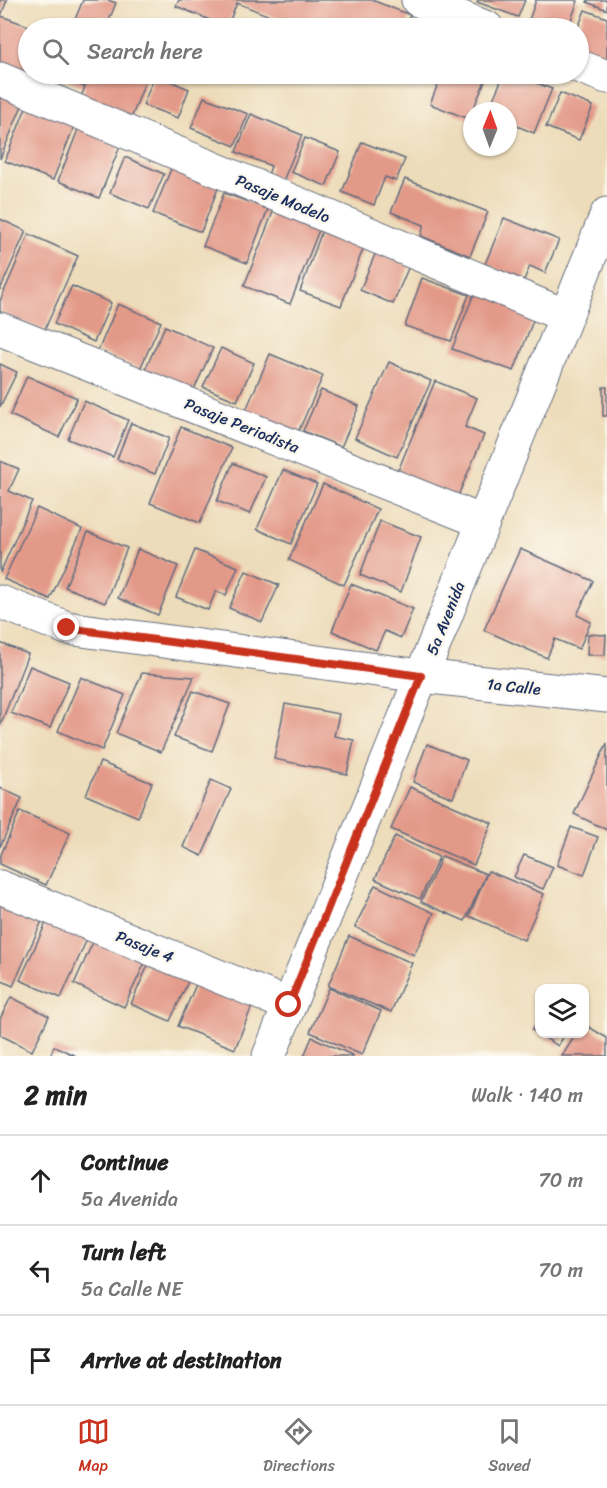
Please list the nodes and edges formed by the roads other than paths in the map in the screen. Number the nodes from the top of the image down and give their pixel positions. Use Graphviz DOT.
graph roads {
  1 [pos="418,0"];
  2 [pos="462,18"];
  3 [pos="589,70"];
  4 [pos="607,77"];
  5 [pos="0,79"];
  6 [pos="607,214"];
  7 [pos="566,316"];
  8 [pos="0,329"];
  9 [pos="483,522"];
  10 [pos="0,602"];
  11 [pos="421,676"];
  12 [pos="607,696"];
  13 [pos="0,887"];
  14 [pos="289,1005"];
  15 [pos="269,1056"];
  1 -- 2 [label="street"];
  3 -- 4 [label="street"];
  5 -- 7 [label="street, Pasaje Modelo"];
  6 -- 7 [label="street, 5a Avenida"];
  7 -- 9 [label="street, 5a Avenida"];
  8 -- 9 [label="street, Pasaje Periodista"];
  9 -- 11 [label="street, 5a Avenida"];
  10 -- 11 [label="street, 1a Calle"];
  11 -- 12 [label="street, 1a Calle"];
  11 -- 14 [label="street, 5a Avenida"];
  13 -- 14 [label="street, Pasaje 4"];
  14 -- 15 [label="street, 5a Avenida"];
}
